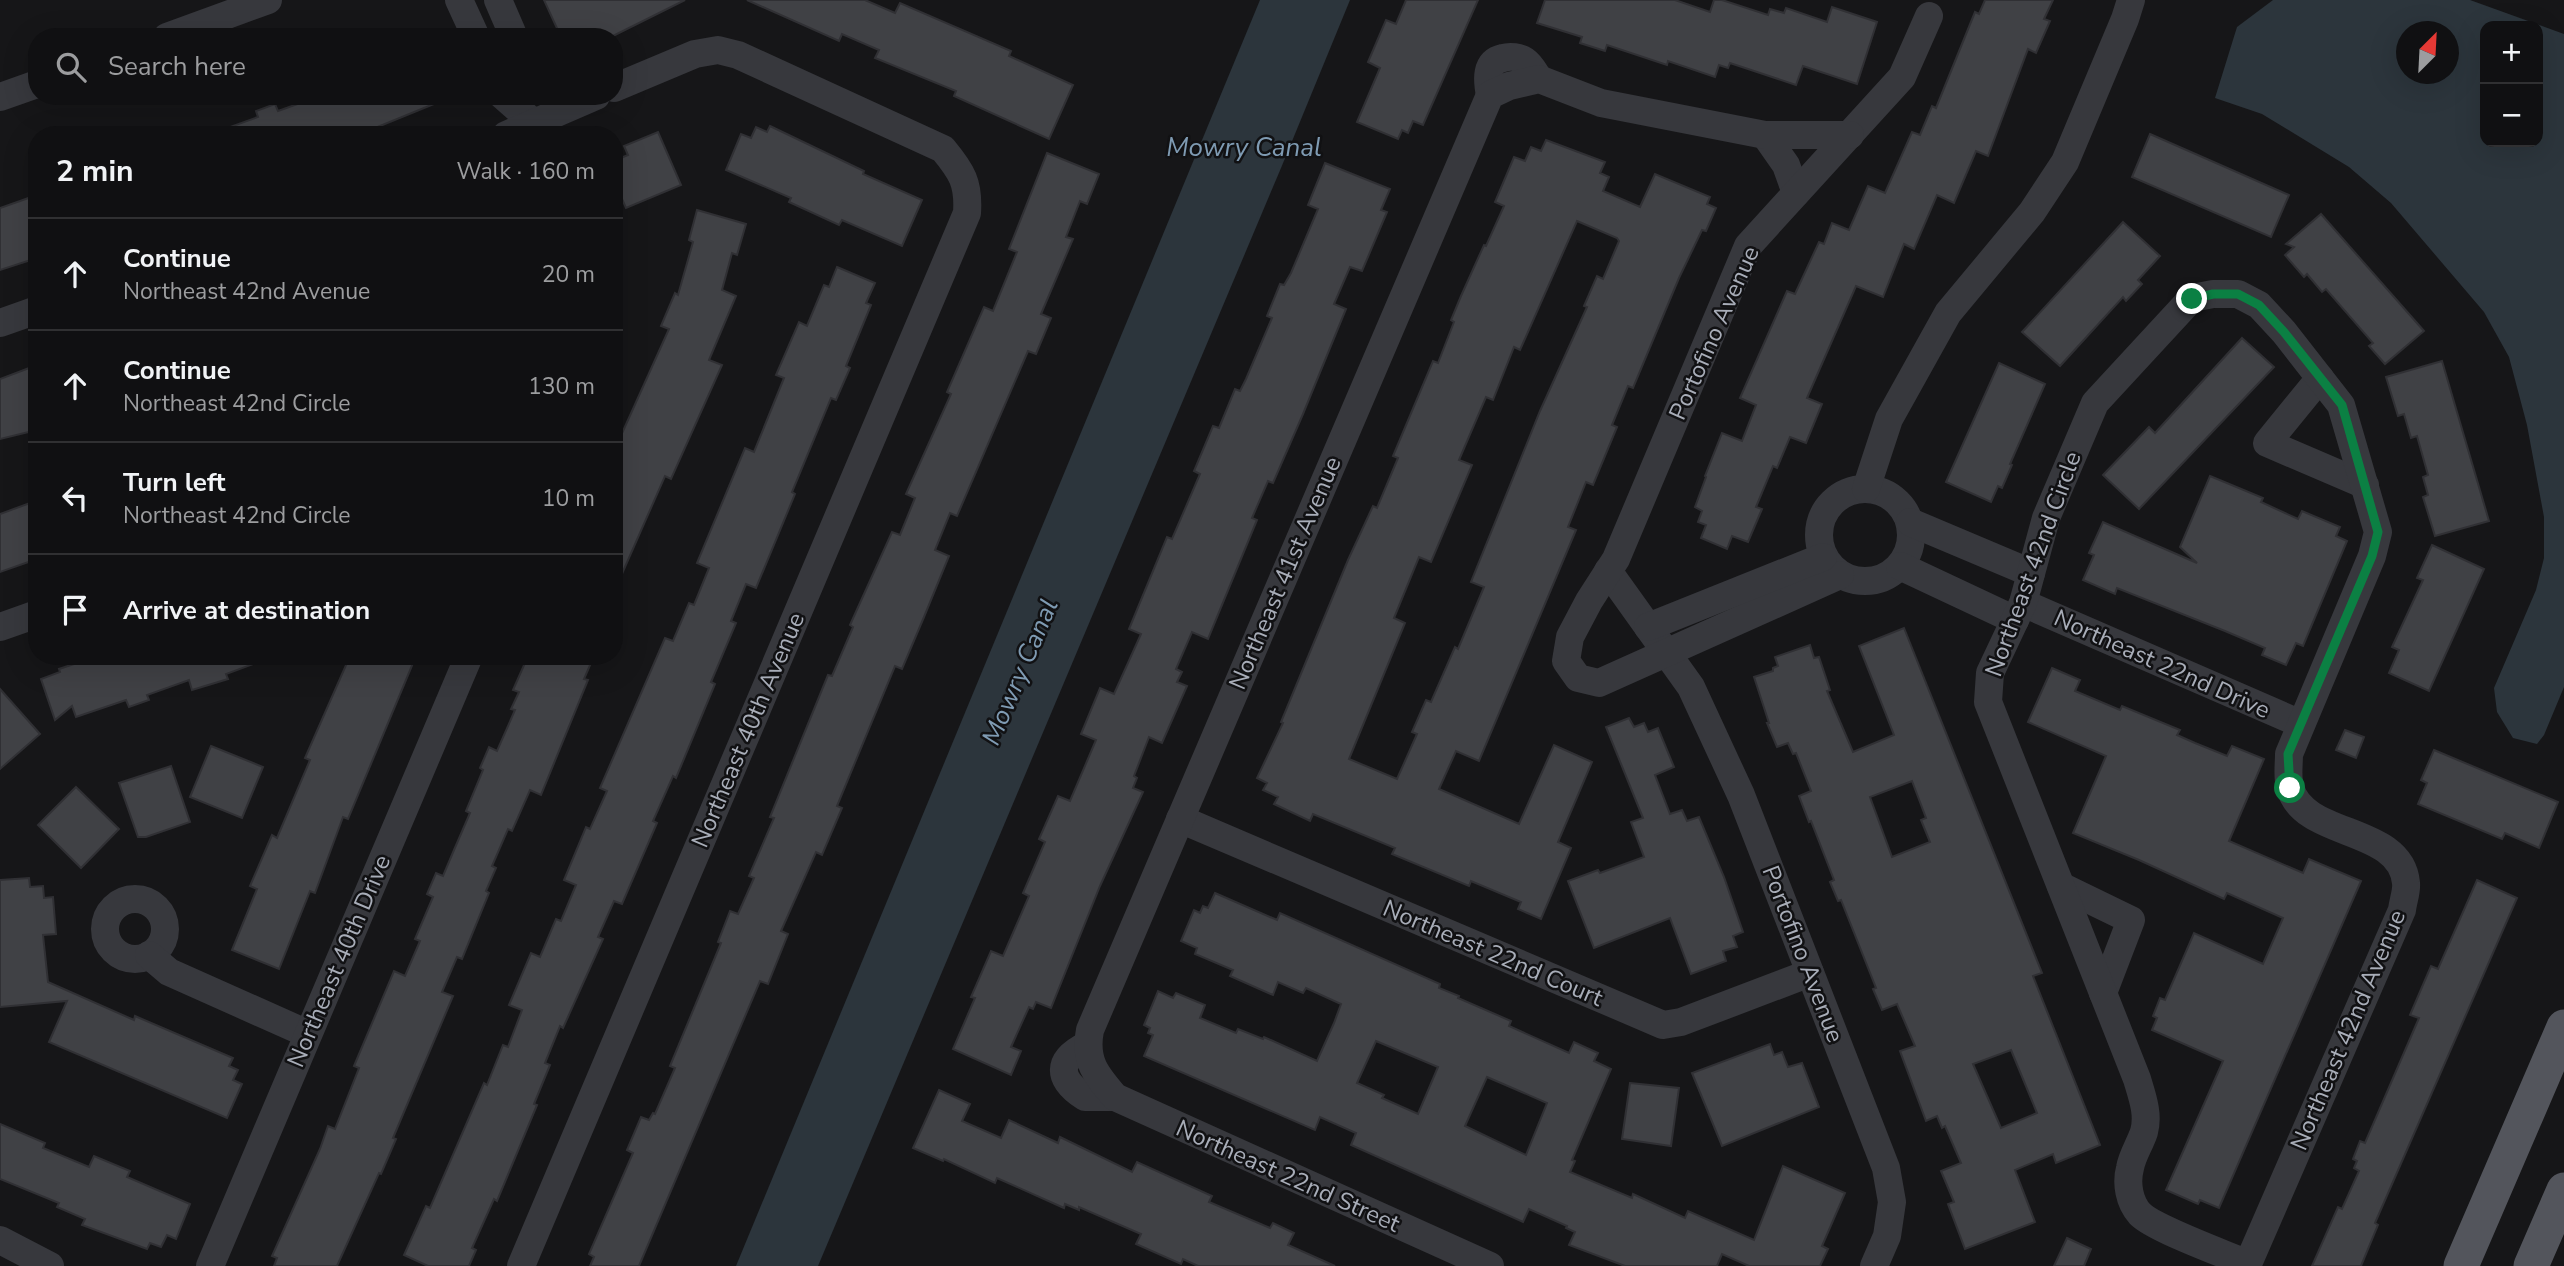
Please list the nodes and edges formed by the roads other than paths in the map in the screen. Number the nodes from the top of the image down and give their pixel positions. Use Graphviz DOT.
graph roads {
  1 [pos="268,0"];
  2 [pos="459,0"];
  3 [pos="498,0"];
  4 [pos="2131,0"];
  5 [pos="1929,16"];
  6 [pos="192,28"];
  7 [pos="472,28"];
  8 [pos="510,28"];
  9 [pos="623,84"];
  10 [pos="28,87"];
  11 [pos="0,97"];
  12 [pos="516,105"];
  13 [pos="571,105"];
  14 [pos="536,118"];
  15 [pos="1765,135"];
  16 [pos="1850,135"];
  17 [pos="1796,193"];
  18 [pos="28,313"];
  19 [pos="0,323"];
  20 [pos="2320,377"];
  21 [pos="2365,485"];
  22 [pos="1866,489"];
  23 [pos="1910,522"];
  24 [pos="1832,566"];
  25 [pos="1900,566"];
  26 [pos="1608,571"];
  27 [pos="2031,573"];
  28 [pos="2019,612"];
  29 [pos="28,617"];
  30 [pos="0,627"];
  31 [pos="1648,627"];
  32 [pos="1667,653"];
  33 [pos="465,665"];
  34 [pos="2301,724"];
  35 [pos="1180,819"];
  36 [pos="2061,886"];
  37 [pos="149,955"];
  38 [pos="1810,972"];
  39 [pos="2103,993"];
  40 [pos="2564,1027"];
  41 [pos="308,1034"];
  42 [pos="1087,1045"];
  43 [pos="1115,1097"];
  44 [pos="2564,1190"];
  45 [pos="0,1240"];
  46 [pos="2248,1265"];
  47 [pos="50,1266"];
  48 [pos="210,1266"];
  49 [pos="521,1266"];
  50 [pos="1490,1266"];
  51 [pos="1874,1266"];
  52 [pos="2461,1266"];
  53 [pos="2532,1266"];
  1 -- 6 [label="street"];
  2 -- 7 [label="street"];
  3 -- 8 [label="street"];
  4 -- 22 [label="street"];
  5 -- 16 [label="street, Portofino Avenue"];
  9 -- 49 [label="street, Northeast 40th Avenue"];
  10 -- 11 [label="street"];
  12 -- 14 [label="street"];
  13 -- 14 [label="street"];
  15 -- 16 [label="street"];
  15 -- 17 [label="street"];
  15 -- 35 [label="street, Northeast 41st Avenue"];
  16 -- 17 [label="street, Portofino Avenue"];
  17 -- 26 [label="street, Portofino Avenue"];
  18 -- 19 [label="street"];
  20 -- 21 [label="street, Northeast 42nd Circle"];
  20 -- 21 [label="street"];
  20 -- 27 [label="street, Northeast 42nd Circle"];
  21 -- 34 [label="street, Northeast 42nd Circle"];
  22 -- 23 [label="street"];
  22 -- 24 [label="street"];
  23 -- 25 [label="street"];
  23 -- 27 [label="street"];
  24 -- 25 [label="street"];
  24 -- 31 [label="street"];
  24 -- 32 [label="street"];
  25 -- 28 [label="street, Northeast 22nd Drive"];
  26 -- 31 [label="street, Portofino Avenue"];
  26 -- 32 [label="street, Portofino Avenue"];
  27 -- 28 [label="street, Northeast 42nd Circle"];
  28 -- 34 [label="street, Northeast 22nd Drive"];
  28 -- 36 [label="street, Northeast 42nd Circle"];
  29 -- 30 [label="street"];
  31 -- 32 [label="street, Portofino Avenue"];
  32 -- 38 [label="street, Portofino Avenue"];
  33 -- 41 [label="street, Northeast 40th Drive"];
  34 -- 46 [label="street, Northeast 42nd Avenue"];
  35 -- 38 [label="street, Northeast 22nd Court"];
  35 -- 42 [label="street, Northeast 41st Avenue"];
  36 -- 39 [label="street, Northeast 42nd Circle"];
  36 -- 39 [label="street"];
  37 -- 41 [label="street"];
  38 -- 51 [label="street, Portofino Avenue"];
  39 -- 46 [label="street, Northeast 42nd Circle"];
  40 -- 52 [label="main road"];
  41 -- 48 [label="street, Northeast 40th Drive"];
  42 -- 43 [label="street, Northeast 22nd Street"];
  42 -- 43 [label="street"];
  43 -- 50 [label="street, Northeast 22nd Street"];
  44 -- 53 [label="main road"];
  45 -- 47 [label="street"];
}
